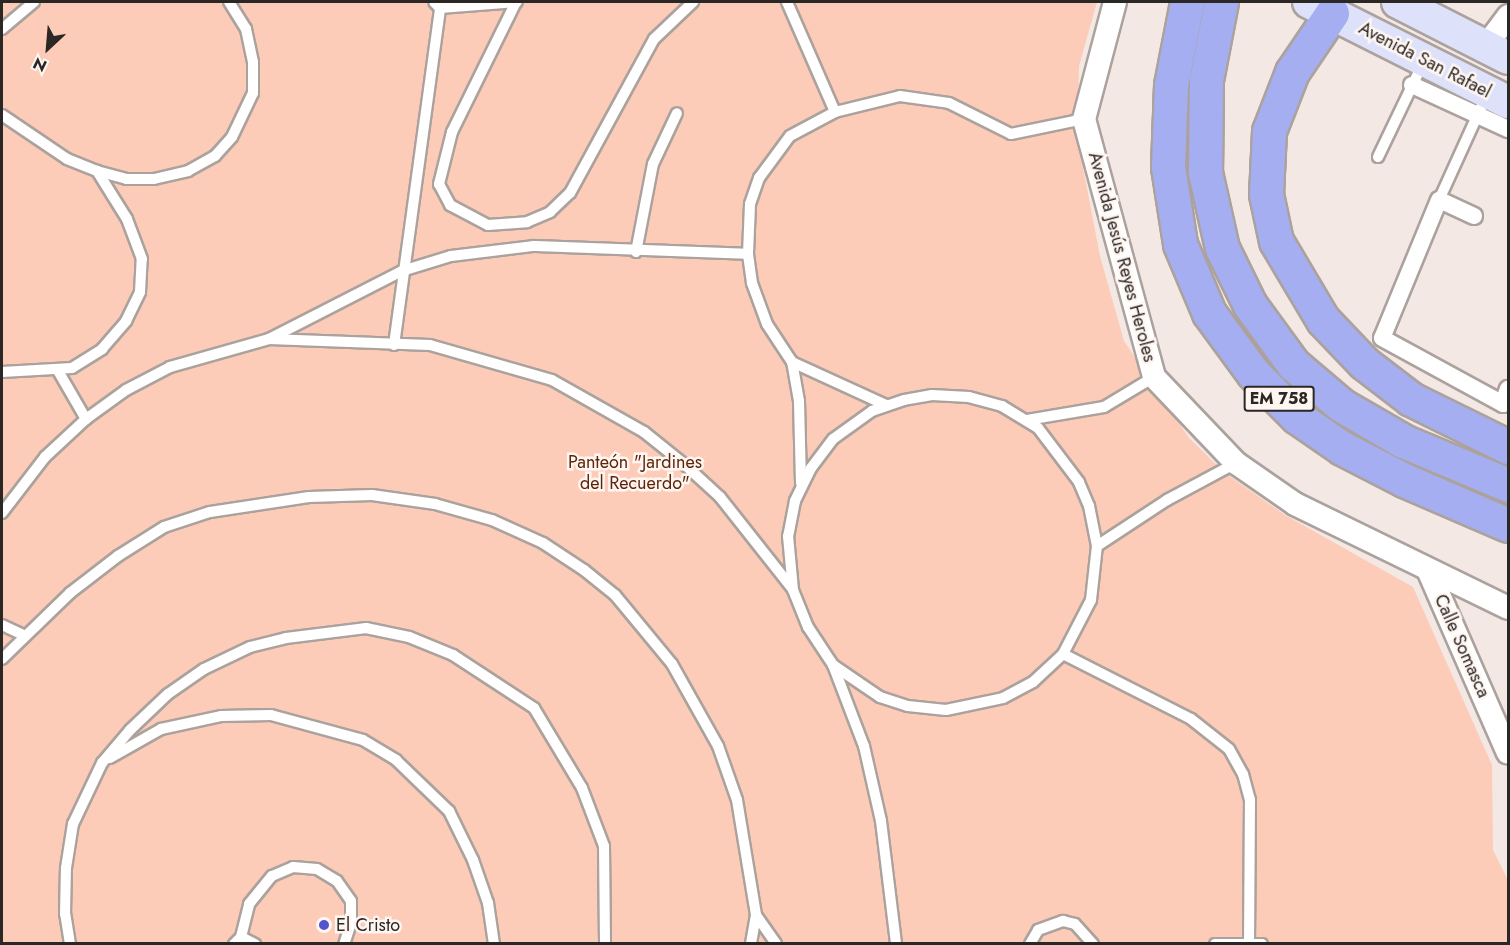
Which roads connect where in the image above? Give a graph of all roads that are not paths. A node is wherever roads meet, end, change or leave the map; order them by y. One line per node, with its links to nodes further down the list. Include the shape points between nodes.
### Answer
1 (34, 2): 13 (lane)
2 (516, 2): 3 (lane, via 452,132 439,184 450,205 488,225 535,219 550,212 570,193 654,39); 11 (lane)
3 (693, 2)
4 (787, 2): 17 (lane)
5 (1115, 2): 20 (street)
6 (1187, 2): 44 (highway, EM 758, via 1171,85 1168,167 1180,244 1209,313 1253,373 1297,417 1342,448)
7 (1221, 2): 42 (highway, EM 758, via 1206,80 1205,172 1222,248 1250,305 1293,364 1341,405 1393,435)
8 (1398, 2): 14 (main road)
9 (233, 3): 23 (lane, via 246,29 253,62 253,93 232,137 215,156 188,171 144,179)
10 (1328, 4): 15 (main road, Avenida San Rafael); 39 (highway, via 1292,72 1269,131 1266,194 1276,241 1305,295 1364,363 1411,399)
11 (437, 5): 28 (lane)
12 (1509, 16): 14 (street)
13 (2, 29)
14 (1497, 53)
15 (1418, 72): 16 (main road, Avenida San Rafael); 22 (lane)
16 (1492, 103): 21 (street); 24 (lane)
17 (835, 112): 20 (lane, via 900,96 949,103 1011,134); 27 (lane, via 790,136 759,178 750,204)
18 (677, 113): 26 (lane, via 653,164)
19 (2, 115): 23 (lane, via 67,159)
20 (1084, 119): 34 (street, Avenida Jesús Reyes Heroles)
21 (1509, 129)
22 (1378, 157)
23 (97, 171): 32 (lane, via 127,219 142,259 140,292 126,321 102,349 72,368)
24 (1439, 200): 25 (street); 35 (street, via 1382,338)
25 (1474, 216)
26 (636, 252): 27 (lane); 28 (lane, via 534,246 451,256)
27 (748, 254): 31 (lane, via 752,283 767,324)
28 (402, 271): 29 (lane); 30 (lane)
29 (269, 339): 30 (lane); 37 (lane, via 170,367 126,390)
30 (394, 345): 47 (lane, via 430,345 493,361 552,380 598,403 644,432 720,497)
31 (792, 362): 36 (lane); 41 (lane, via 799,401)
32 (57, 369): 33 (lane); 37 (lane)
33 (2, 372)
34 (1154, 377): 38 (lane, via 1104,407); 40 (street, Avenida Jesús Reyes Heroles)
35 (1506, 397)
36 (886, 405): 38 (lane, via 950,395 989,402); 41 (lane, via 858,419 833,439)
37 (86, 419): 43 (lane, via 45,457)
38 (1028, 420): 45 (lane, via 1061,455 1079,482)
39 (1509, 447)
40 (1236, 463): 45 (lane, via 1167,500); 46 (street, Avenida Jesús Reyes Heroles, via 1295,504)
41 (801, 485): 47 (lane, via 788,536)
42 (1509, 485)
43 (2, 513)
44 (1509, 525)
45 (1097, 546): 51 (lane, via 1091,600)
46 (1430, 572): 48 (street, Avenida Jesús Reyes Heroles); 54 (street, Calle Somasca)
47 (793, 590): 53 (lane, via 808,627)
48 (1509, 608)
49 (2, 625): 50 (lane)
50 (23, 635): 52 (lane); 56 (lane, via 118,556 164,527 210,512 309,497 372,495 435,504 492,520 543,543 584,570 615,595 672,664 718,746 737,800)
51 (1063, 654): 53 (lane, via 1033,682 1003,698 946,710 908,706 879,697); 58 (lane, via 1191,719 1229,749 1243,774 1250,801)
52 (2, 659)
53 (833, 665): 66 (lane, via 864,746 874,785)
54 (1509, 753)
55 (102, 763): 59 (lane, via 84,795 71,835 65,914); 62 (lane, via 161,729 221,716 271,715 363,740 396,760 449,811 488,903); 63 (lane, via 168,694 204,669 250,646 366,628 409,637 453,655 499,682 534,708 556,741 585,796 604,846)
56 (756, 915): 64 (lane); 65 (lane)
57 (238, 940): 60 (lane); 61 (lane, via 249,904 272,876 293,867 317,869 337,881 351,901 351,923)
58 (1249, 942): 69 (lane); 70 (lane)
59 (70, 944)
60 (255, 944)
61 (344, 944)
62 (494, 944)
63 (605, 944)
64 (752, 944)
65 (776, 944)
66 (896, 944)
67 (1030, 944): 68 (lane, via 1038,930 1063,921 1081,928)
68 (1093, 944)
69 (1215, 944)
70 (1263, 944)

